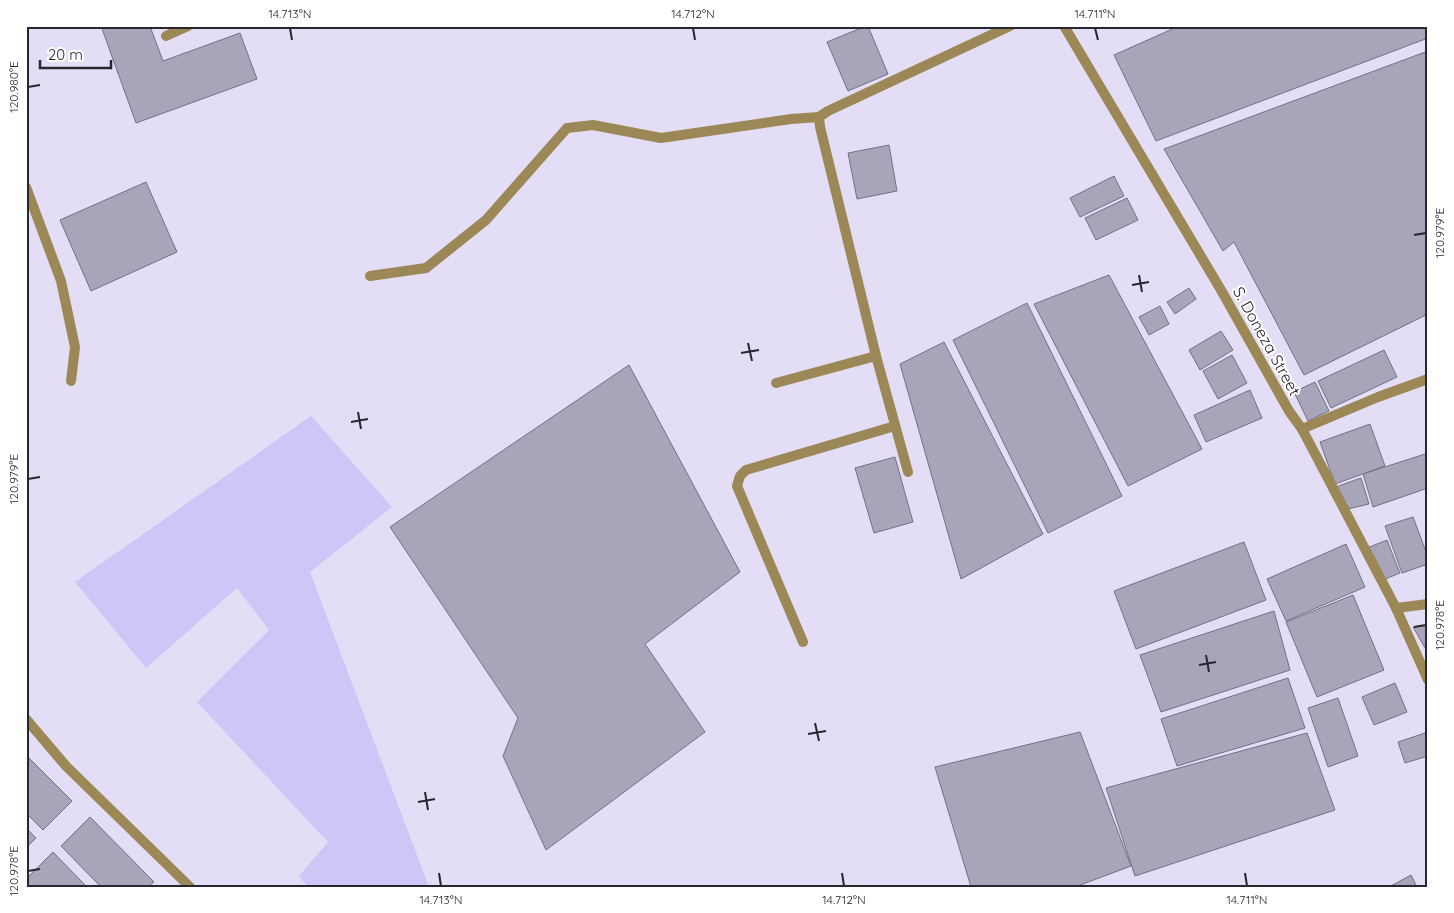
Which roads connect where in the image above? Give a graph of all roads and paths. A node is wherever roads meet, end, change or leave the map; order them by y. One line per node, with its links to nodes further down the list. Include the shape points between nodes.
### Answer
1 (188, 26): 4 (street)
2 (1010, 26): 5 (street)
3 (1064, 26): 13 (street, S. Doneza Street)
4 (166, 36)
5 (819, 117): 7 (street, via 661,138 593,124 567,128 486,220 426,268); 8 (street)
6 (26, 187): 10 (street, via 61,281 75,347)
7 (370, 276)
8 (876, 356): 11 (street); 12 (street)
9 (1428, 379): 13 (street)
10 (72, 382)
11 (776, 383)
12 (895, 426): 14 (street); 17 (street, via 746,470 740,476 737,486)
13 (1302, 429): 16 (street, S. Doneza Street)
14 (908, 472)
15 (1428, 604): 16 (street)
16 (1396, 608): 18 (street, S. Doneza Street)
17 (803, 642)
18 (1428, 680)
19 (26, 719): 20 (street, via 66,766)
20 (186, 886)

